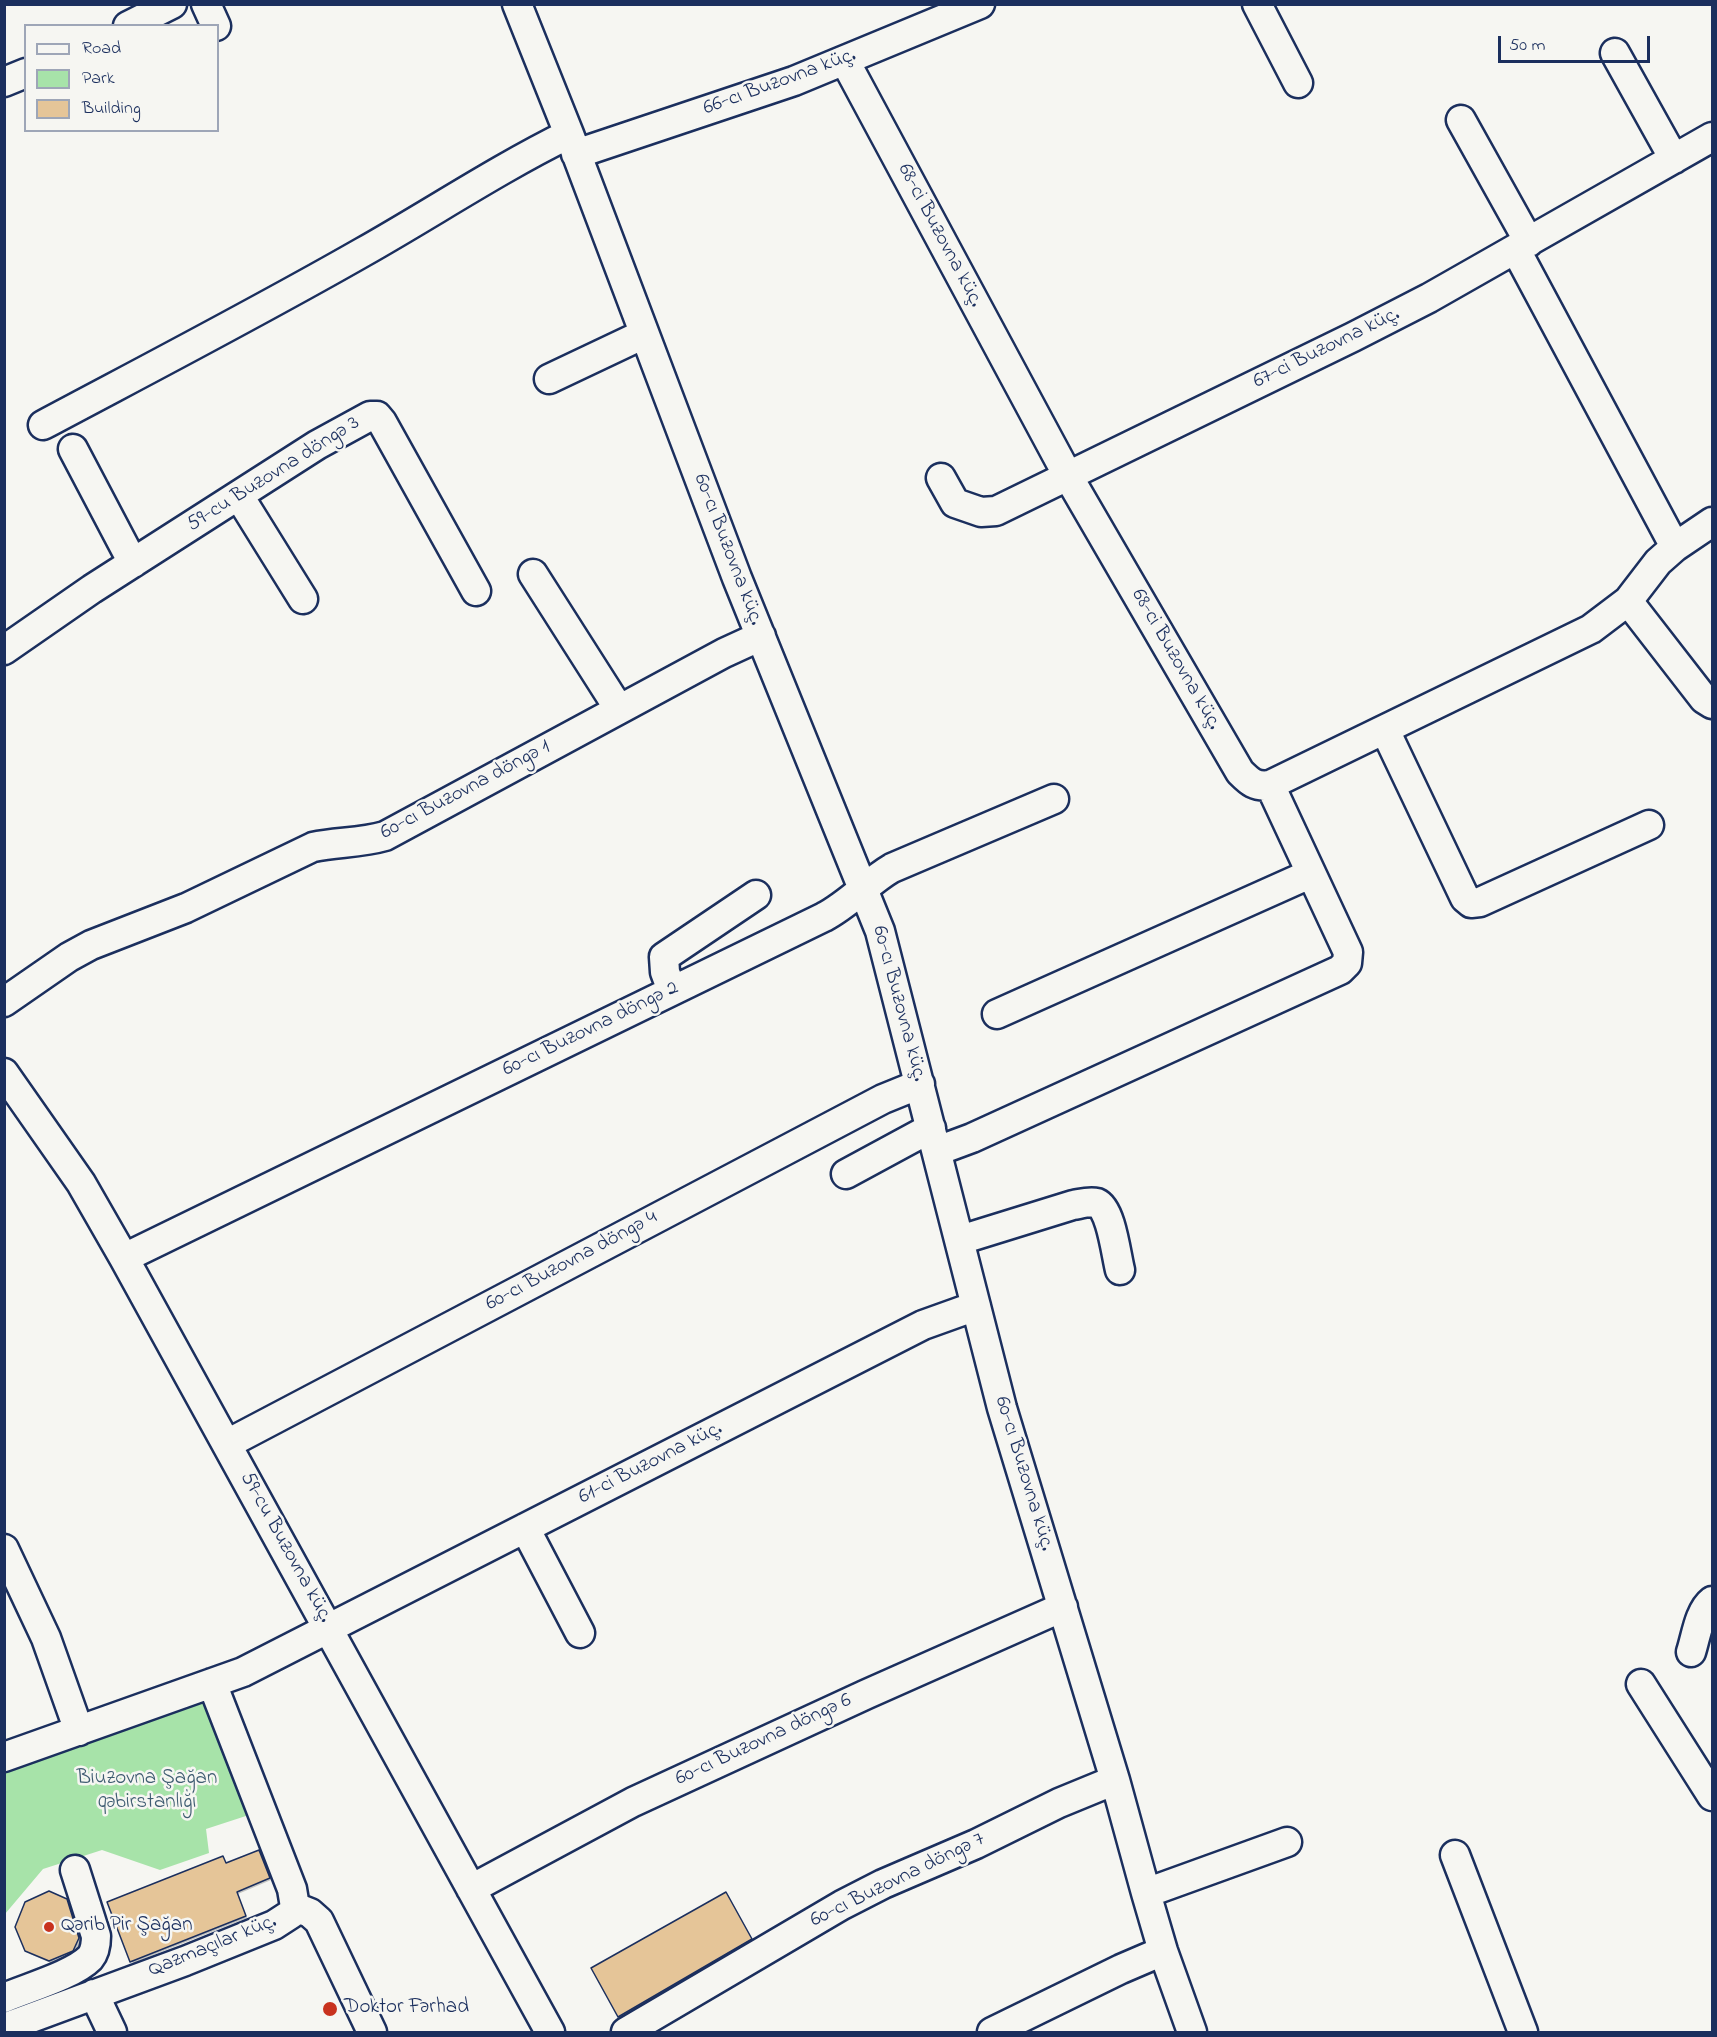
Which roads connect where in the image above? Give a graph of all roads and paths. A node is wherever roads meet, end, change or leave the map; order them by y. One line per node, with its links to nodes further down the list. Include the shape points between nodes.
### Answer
1 (172, 4): 6 (street)
2 (206, 4): 7 (street)
3 (517, 4): 15 (street, 60-cı Buzovna küç.)
4 (980, 4): 9 (street, 66-cı Buzovna küç.)
5 (1257, 4): 12 (street)
6 (132, 24)
7 (215, 24)
8 (1615, 53): 16 (street)
9 (845, 61): 15 (street, 66-cı Buzovna küç., via 757,94); 22 (street, 68-ci Buzovna küç.)
10 (24, 74): 11 (street)
11 (4, 82)
12 (1298, 83)
13 (1461, 120): 17 (street)
14 (1713, 137): 16 (street, 67-ci Buzovna küç.)
15 (573, 144): 18 (street, 60-cı Buzovna küç.); 20 (street, 66-cı Buzovna küç., via 540,148 285,296)
16 (1674, 159): 17 (street, 67-ci Buzovna küç.)
17 (1522, 246): 22 (street, 67-ci Buzovna küç., via 1353,337); 26 (street)
18 (644, 334): 19 (street); 32 (street, 60-cı Buzovna küç.)
19 (549, 379)
20 (43, 425)
21 (73, 449): 27 (street)
22 (1068, 476): 23 (street, 67-ci Buzovna küç., via 996,511 981,512 955,503); 37 (street, 68-ci Buzovna küç., via 1240,772 1258,786)
23 (940, 478)
24 (239, 496): 27 (street, 59-cu Buzovna döngə 3); 29 (street, 59-cu Buzovna döngə 3, via 317,445 362,419 377,416); 30 (street)
25 (1713, 522): 26 (street)
26 (1675, 548): 31 (street, via 1658,562)
27 (133, 563): 33 (street, 59-cu Buzovna döngə 3)
28 (533, 574): 35 (street)
29 (476, 591)
30 (303, 599)
31 (1628, 601): 34 (street, via 1704,699); 36 (street, via 1565,642)
32 (760, 636): 35 (street, 60-cı Buzovna döngə 1); 41 (street, 60-cı Buzovna küç.)
33 (4, 650)
34 (1713, 704)
35 (619, 709): 44 (street, 60-cı Buzovna döngə 1, via 385,836 313,847 186,908 91,945)
36 (1385, 730): 37 (street); 39 (street, via 1465,898 1471,903)
37 (1270, 785): 40 (street)
38 (1054, 799): 41 (street, 60-cı Buzovna döngə 2, via 892,868)
39 (1649, 825)
40 (1310, 874): 45 (street); 48 (street, via 1348,952 1347,963 1340,970 972,1138)
41 (863, 888): 43 (street, 60-cı Buzovna döngə 2, via 838,910); 47 (street, 60-cı Buzovna küç., via 890,965)
42 (756, 895): 43 (street, via 664,957)
43 (672, 991): 51 (street, 60-cı Buzovna döngə 2)
44 (4, 1002)
45 (997, 1014)
46 (4, 1072): 51 (street, 59-cu Buzovna küç., via 81,1183)
47 (920, 1084): 48 (street, 60-cı Buzovna küç.); 54 (street, 60-cı Buzovna döngə 4, via 883,1099)
48 (934, 1139): 49 (street); 50 (street, 60-cı Buzovna küç.)
49 (846, 1174)
50 (960, 1240): 52 (street, via 1073,1205 1097,1203 1106,1211); 53 (street, 60-cı Buzovna küç.)
51 (124, 1258): 54 (street, 59-cu Buzovna küç.)
52 (1120, 1270)
53 (976, 1306): 55 (street, 61-ci Buzovna küç., via 923,1325); 58 (street, 60-cı Buzovna küç., via 1002,1408)
54 (227, 1443): 59 (street, 59-cu Buzovna küç.)
55 (525, 1528): 59 (street, 61-ci Buzovna küç.); 60 (street)
56 (4, 1549): 64 (street, via 46,1638)
57 (1713, 1601): 61 (street, via 1701,1617)
58 (1063, 1607): 66 (street, 60-cı Buzovna küç.); 71 (street, 60-cı Buzovna döngə 6, via 633,1802)
59 (329, 1628): 62 (street, 61-ci Buzovna küç., via 243,1672); 71 (street, 59-cu Buzovna küç.)
60 (580, 1632)
61 (1691, 1652)
62 (212, 1683): 64 (street, 61-ci Buzovna küç.); 73 (street, Qazmaçılar küç., via 292,1889)
63 (1641, 1684): 67 (street)
64 (79, 1731): 65 (street, 61-ci Buzovna küç.)
65 (4, 1757)
66 (1115, 1780): 72 (street, 60-cı Buzovna küç.); 81 (street, 60-cı Buzovna döngə 7, via 842,1905)
67 (1713, 1796)
68 (1287, 1842): 72 (street)
69 (1455, 1855): 84 (street)
70 (75, 1870): 76 (street, via 96,1936 91,1957 68,1972)
71 (471, 1889): 80 (street, 59-cu Buzovna küç.)
72 (1146, 1893): 74 (street, 60-cı Buzovna küç.)
73 (295, 1907): 75 (street, Qazmaçılar küç., via 274,1925); 79 (street, via 320,1922)
74 (1163, 1951): 82 (street); 83 (street, 60-cı Buzovna küç.)
75 (94, 1994): 77 (street, Qazmaçılar küç.); 78 (street)
76 (4, 1998)
77 (4, 2028)
78 (112, 2032)
79 (372, 2032)
80 (550, 2032)
81 (626, 2032)
82 (992, 2032)
83 (1192, 2032)
84 (1523, 2032)

